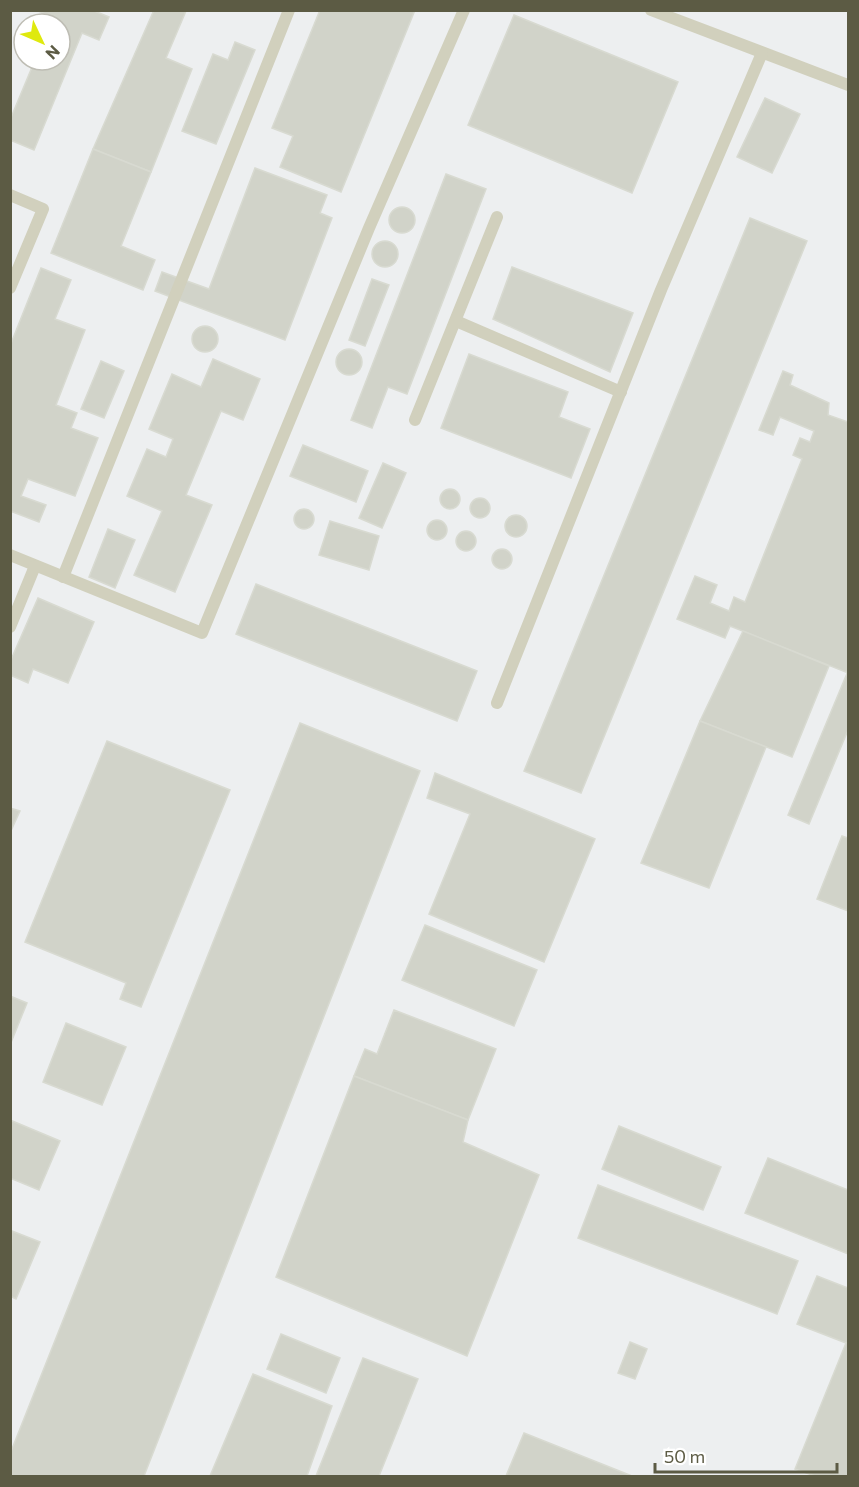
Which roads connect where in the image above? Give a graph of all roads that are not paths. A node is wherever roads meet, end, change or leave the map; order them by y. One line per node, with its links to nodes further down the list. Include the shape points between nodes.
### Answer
1 (288, 10): 14 (lane)
2 (464, 10): 14 (lane, via 364,239 202,633)
3 (651, 10): 4 (lane)
4 (762, 52): 5 (lane); 10 (lane)
5 (849, 86)
6 (10, 195): 8 (lane, via 43,209)
7 (497, 217): 9 (lane)
8 (10, 288)
9 (456, 321): 10 (lane); 11 (lane)
10 (621, 392): 16 (lane)
11 (415, 420)
12 (10, 555): 13 (lane)
13 (35, 566): 14 (lane); 15 (lane)
14 (63, 577)
15 (10, 627)
16 (497, 703)

